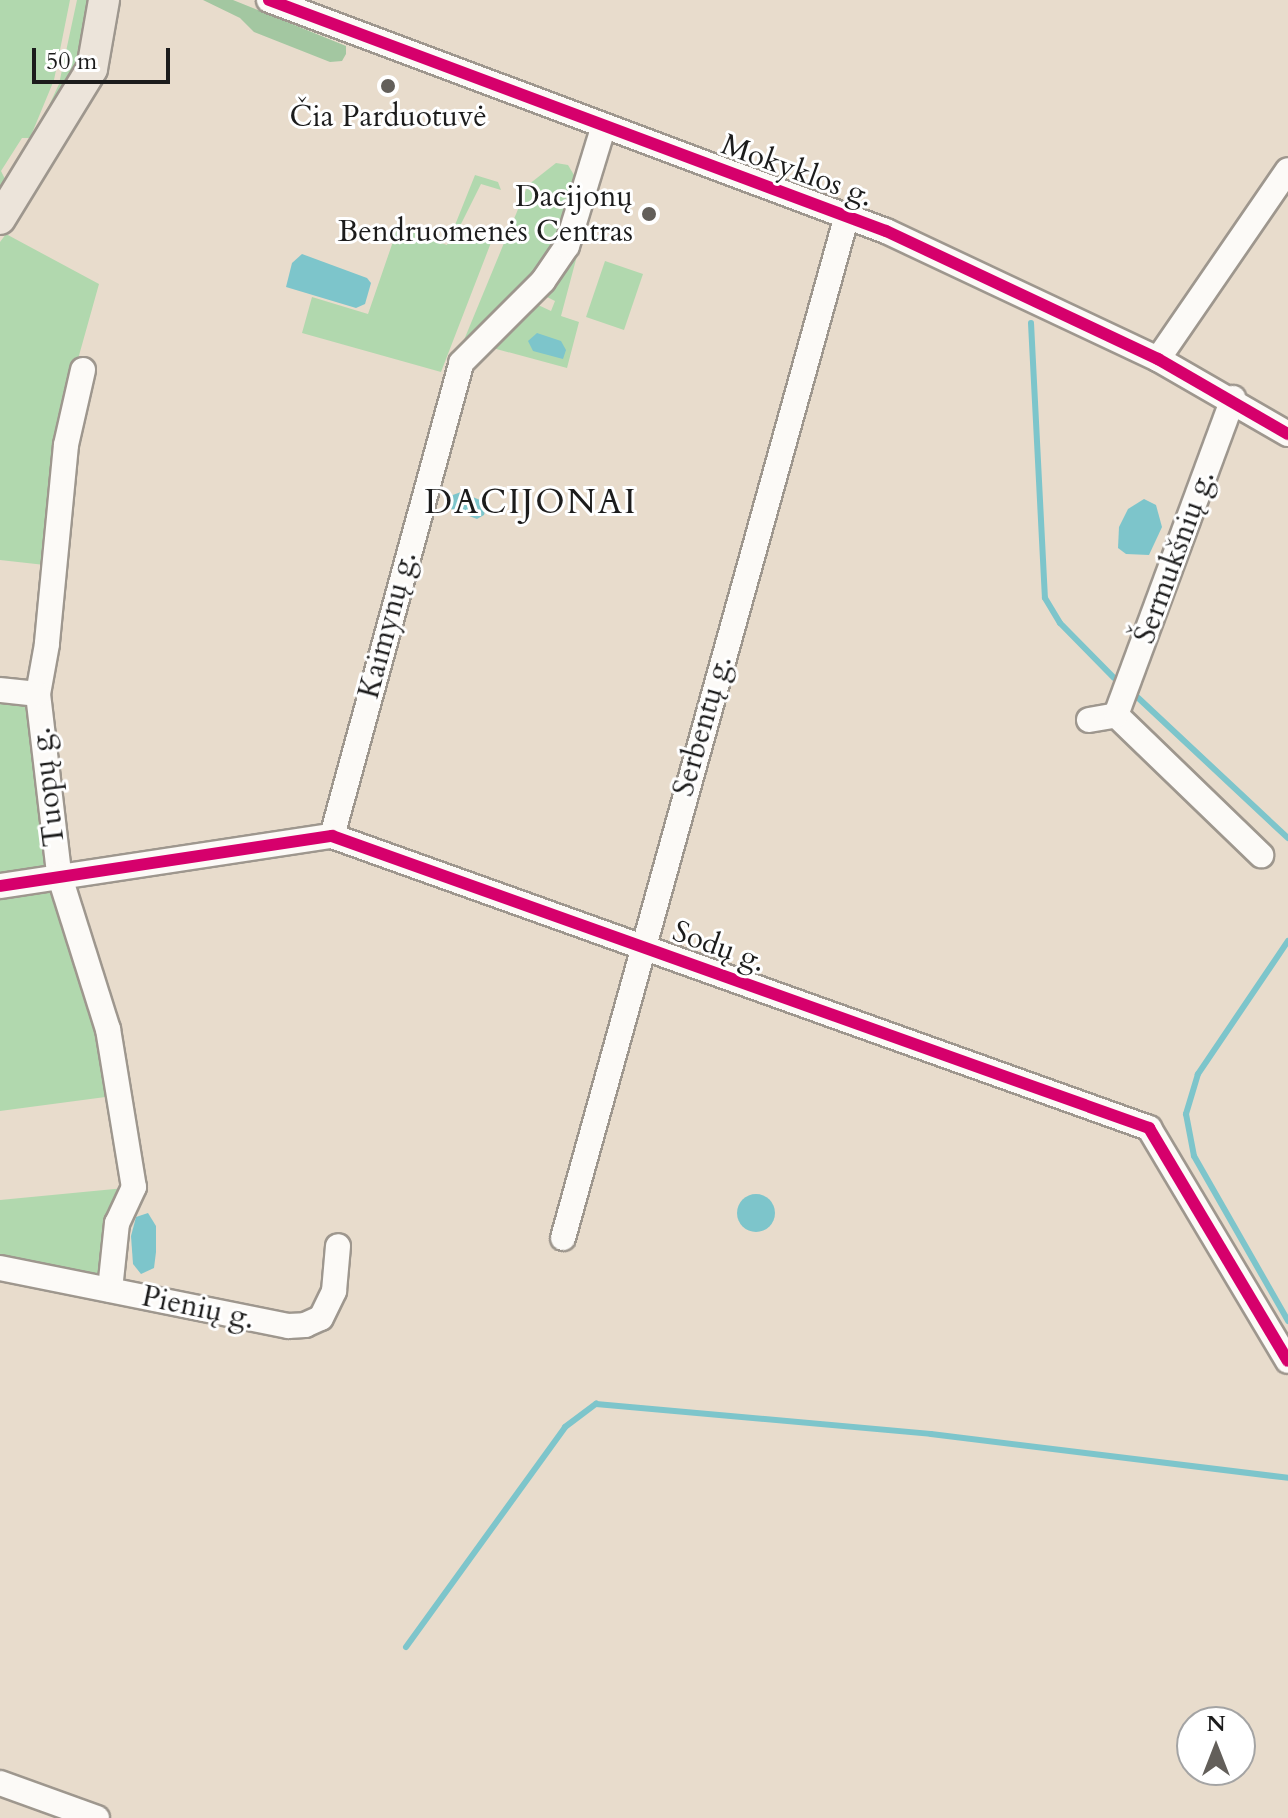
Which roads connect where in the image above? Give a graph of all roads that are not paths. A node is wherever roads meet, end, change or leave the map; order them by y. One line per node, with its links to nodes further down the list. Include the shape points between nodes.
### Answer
1 (104, 0): 6 (main road, via 92,69)
2 (269, 0): 3 (street, Mokyklos g.)
3 (603, 128): 5 (street, Mokyklos g.); 15 (street, Kaimynų g., via 567,246 543,281 461,363)
4 (1288, 170): 7 (street)
5 (847, 215): 7 (street, Mokyklos g.); 19 (street, Serbentų g.)
6 (0, 219)
7 (1158, 359): 9 (street, Mokyklos g.)
8 (83, 370): 12 (street, Tuopų g., via 66,445)
9 (1233, 398): 10 (street, Mokyklos g.); 13 (street, Šermukšnių g.)
10 (1288, 434)
11 (0, 690): 12 (street)
12 (38, 694): 17 (street, Tuopų g.)
13 (1116, 715): 14 (street); 16 (street)
14 (1089, 720)
15 (332, 836): 17 (street, Sodų g.); 19 (street, Sodų g.)
16 (1261, 855)
17 (59, 874): 18 (street, Sodų g.); 23 (street, Tuopų g., via 108,1029 134,1187 117,1223)
18 (0, 886)
19 (641, 947): 20 (street, Serbentų g.); 24 (street, Sodų g., via 1149,1128)
20 (563, 1238)
21 (338, 1246): 23 (street, Pienių g., via 334,1291 321,1318 305,1325)
22 (0, 1268): 23 (street, Pienių g.)
23 (110, 1290)
24 (1288, 1361)
25 (0, 1783): 26 (street)
26 (97, 1818)

